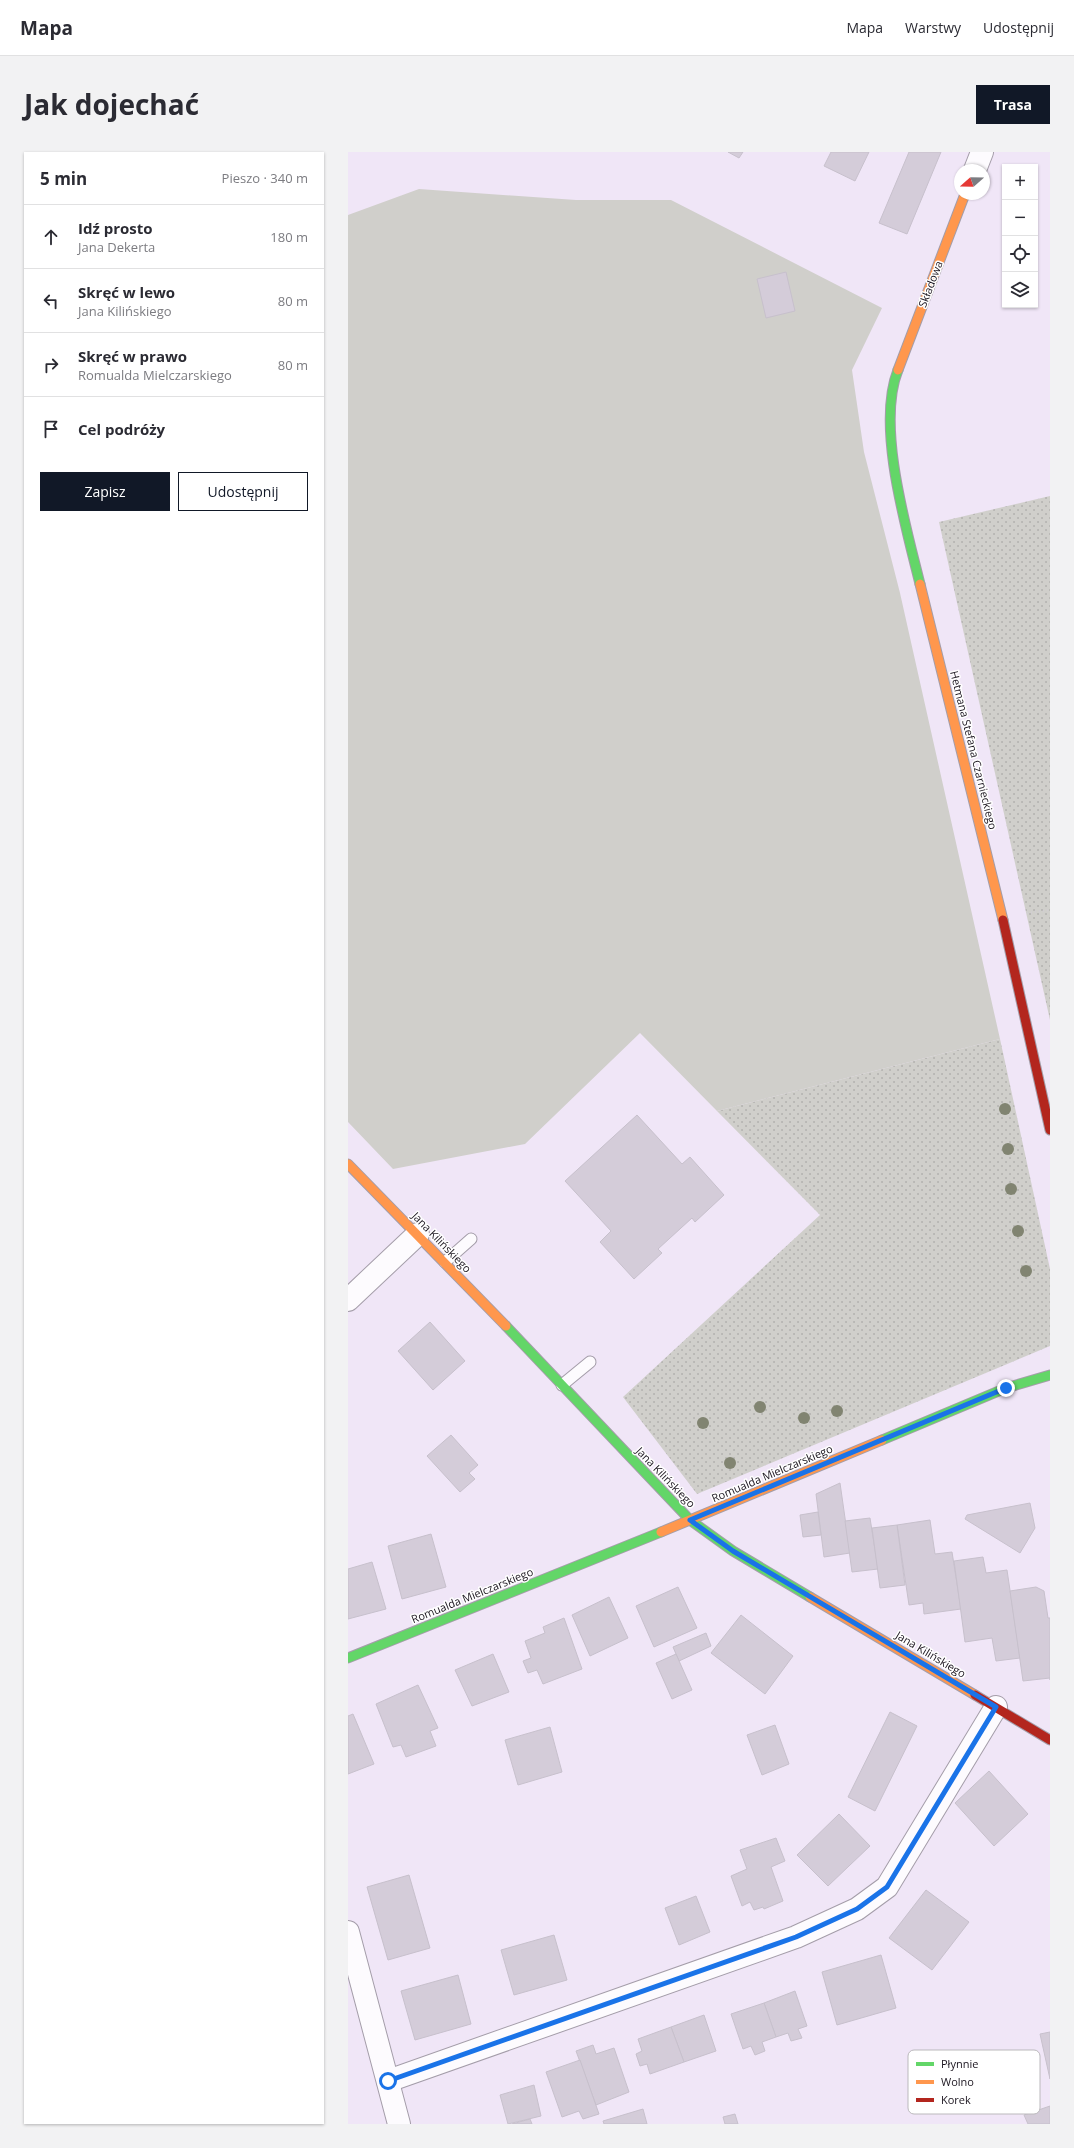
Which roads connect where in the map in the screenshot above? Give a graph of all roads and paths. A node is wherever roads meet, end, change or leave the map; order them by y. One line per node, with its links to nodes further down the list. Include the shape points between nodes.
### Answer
1 (982, 152): 2 (street)
2 (977, 164)
3 (963, 200): 4 (street, Składowa)
4 (896, 374): 7 (street, Hetmana Stefana Czarnieckiego, via 890,413 893,455 902,509 1002,917)
5 (1050, 910): 6 (path)
6 (1026, 914)
7 (1050, 1130)
8 (348, 1164): 9 (street, Jana Kilińskiego)
9 (418, 1234): 11 (street, Jana Kilińskiego); 12 (street)
10 (471, 1239): 11 (lane)
11 (445, 1262): 15 (street, Jana Kilińskiego)
12 (348, 1300)
13 (590, 1362): 15 (lane)
14 (1050, 1375): 16 (street, Romualda Mielczarskiego, via 1006,1388)
15 (562, 1385): 16 (street, Jana Kilińskiego)
16 (690, 1520): 17 (street, Romualda Mielczarskiego); 18 (street, Jana Kilińskiego, via 733,1551)
17 (348, 1658)
18 (996, 1707): 19 (street, Jana Kilińskiego); 21 (street, via 887,1887 857,1909 796,1937)
19 (1050, 1740)
20 (348, 1932): 21 (street)
21 (388, 2081): 22 (street)
22 (399, 2124)

